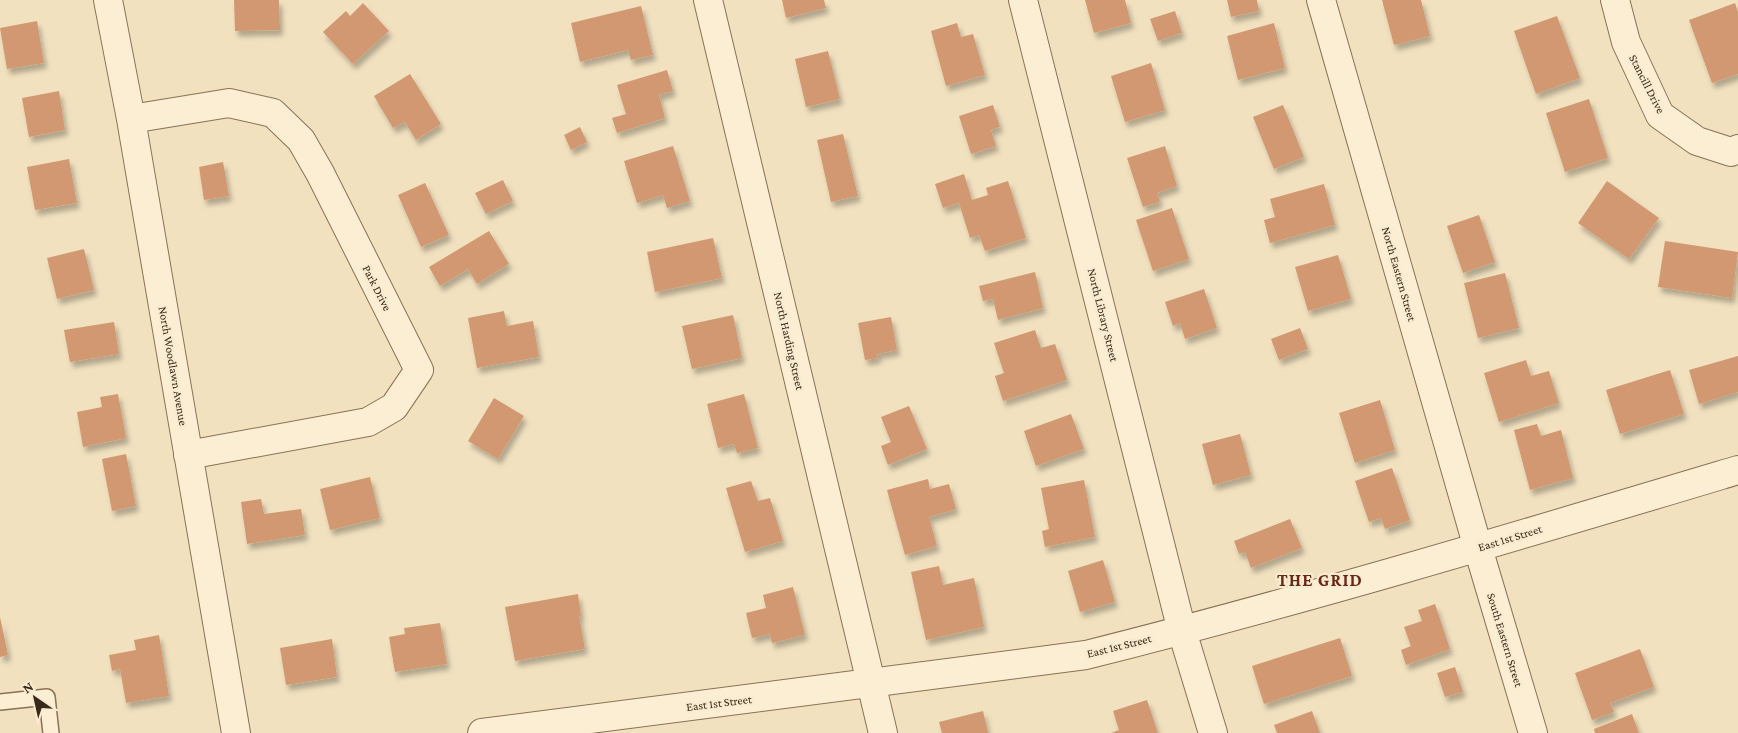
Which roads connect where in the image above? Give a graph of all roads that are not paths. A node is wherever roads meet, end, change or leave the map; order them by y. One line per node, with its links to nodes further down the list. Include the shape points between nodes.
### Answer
1 (108, 0): 6 (street, North Woodlawn Avenue)
2 (708, 0): 12 (street, North Harding Street)
3 (1023, 0): 11 (street, North Library Street)
4 (1321, 0): 10 (street, North Eastern Street)
5 (1615, 0): 7 (street, Stancill Drive, via 1626,42 1660,115 1697,141 1730,152)
6 (131, 119): 8 (street, North Woodlawn Avenue); 8 (street, Park Drive, via 229,103 273,113 301,140 320,173 418,370 394,407 368,422)
7 (1738, 150)
8 (188, 455): 16 (street, North Woodlawn Avenue)
9 (1738, 470): 10 (street, East 1st Street)
10 (1478, 548): 11 (street, East 1st Street); 20 (street, South Eastern Street)
11 (1182, 631): 12 (street, East 1st Street, via 1086,655); 19 (street, North Library Street)
12 (870, 683): 14 (street, East 1st Street); 18 (street, North Harding Street)
13 (0, 702): 15 (lane, via 47,697)
14 (561, 728): 17 (street, East 1st Street)
15 (51, 733)
16 (236, 733)
17 (482, 733)
18 (883, 733)
19 (1212, 733)
20 (1533, 733)

